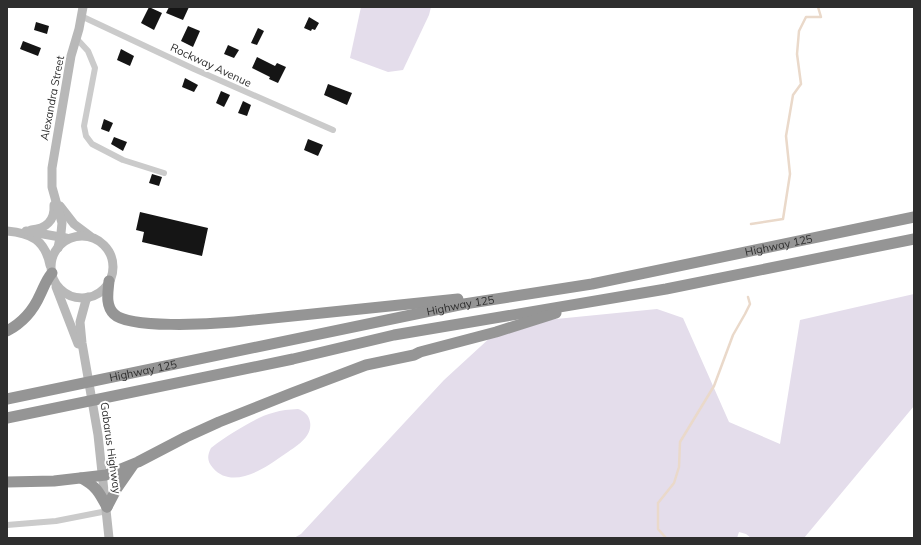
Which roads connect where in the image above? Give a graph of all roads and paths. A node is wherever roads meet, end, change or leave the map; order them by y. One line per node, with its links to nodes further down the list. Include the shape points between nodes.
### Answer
1 (82, 12): 2 (main road, Alexandra Street); 3 (street, Rockway Avenue, via 194,69)
2 (76, 38): 4 (street, via 88,51 95,68 84,126 88,139 92,144 123,160); 5 (main road, Alexandra Street, via 52,168)
3 (333, 130)
4 (164, 173)
5 (53, 193): 7 (main road, via 52,219 40,228); 9 (main road, Alexandra Street); 11 (main road, Alexandra Street, via 74,224)
6 (914, 217): 14 (highway, Highway 125)
7 (26, 231): 8 (main road); 9 (main road)
8 (11, 232): 12 (main road, Gabarus Highway, via 29,236 41,243 48,254)
9 (65, 238): 11 (main road, via 81,236); 12 (main road, via 52,257)
10 (914, 239): 16 (highway, Highway 125)
11 (96, 240): 13 (main road, via 105,247 110,256 112,266)
12 (52, 273): 15 (main road, via 59,287 67,294); 17 (highway, via 34,307 18,325); 18 (main road, Gabarus Highway)
13 (109, 281): 14 (highway, via 109,306 118,317 135,322 169,324 248,321); 15 (main road, via 102,290)
14 (592, 284): 19 (highway, Highway 125, via 464,304)
15 (88, 297): 18 (main road, Gabarus Highway, via 80,322)
16 (594, 301): 20 (highway, Highway 125, via 394,335 293,359); 21 (highway, via 496,332 344,373 219,422)
17 (7, 332)
18 (85, 362): 22 (main road, Gabarus Highway)
19 (7, 399)
20 (7, 418)
21 (133, 465): 22 (highway); 25 (highway, via 117,488)
22 (103, 476): 23 (highway); 25 (main road, Gabarus Highway)
23 (81, 478): 24 (highway); 25 (highway, via 98,490)
24 (7, 482)
25 (107, 509): 26 (street, via 56,521); 27 (main road, Gabarus Highway)
26 (7, 525)
27 (109, 538)

